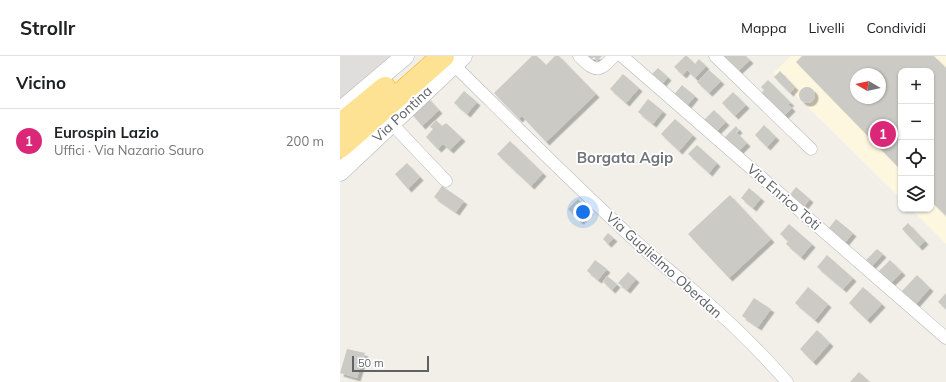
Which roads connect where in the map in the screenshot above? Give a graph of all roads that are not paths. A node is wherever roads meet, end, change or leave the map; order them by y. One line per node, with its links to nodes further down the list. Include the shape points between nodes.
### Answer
1 (405, 56): 8 (street)
2 (423, 56): 10 (highway)
3 (579, 56): 4 (street, via 597,69 604,67)
4 (614, 56)
5 (622, 56): 15 (street, Via Enrico Toti)
6 (715, 56): 12 (street)
7 (454, 59): 9 (street, Via Pontina); 11 (highway); 16 (street, Via Guglielmo Oberdan, via 613,221 722,316)
8 (340, 111)
9 (392, 124): 13 (street, Via Pontina); 14 (street)
10 (340, 125)
11 (340, 147)
12 (811, 150)
13 (340, 172)
14 (446, 181)
15 (946, 338)
16 (787, 382)

